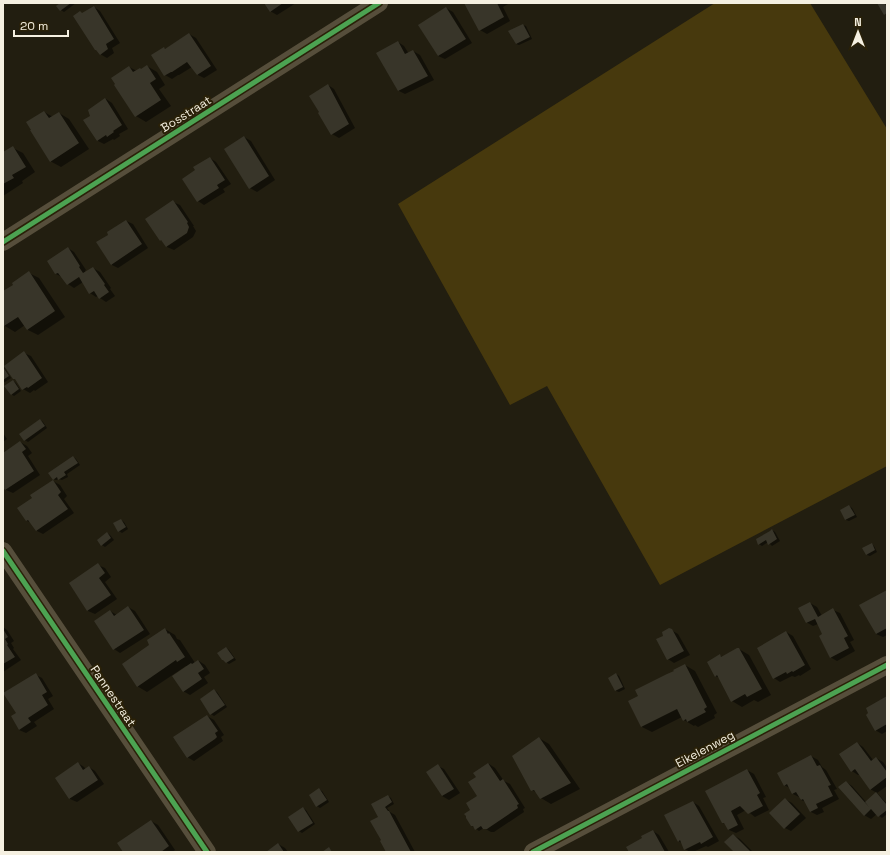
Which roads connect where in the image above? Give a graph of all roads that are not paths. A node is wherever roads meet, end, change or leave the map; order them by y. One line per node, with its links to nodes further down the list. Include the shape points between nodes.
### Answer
1 (379, 3): 2 (street, Bosstraat)
2 (3, 242)
3 (3, 550): 5 (street, Pannestraat)
4 (887, 665): 6 (street, Eikelenweg)
5 (207, 852)
6 (533, 852)

